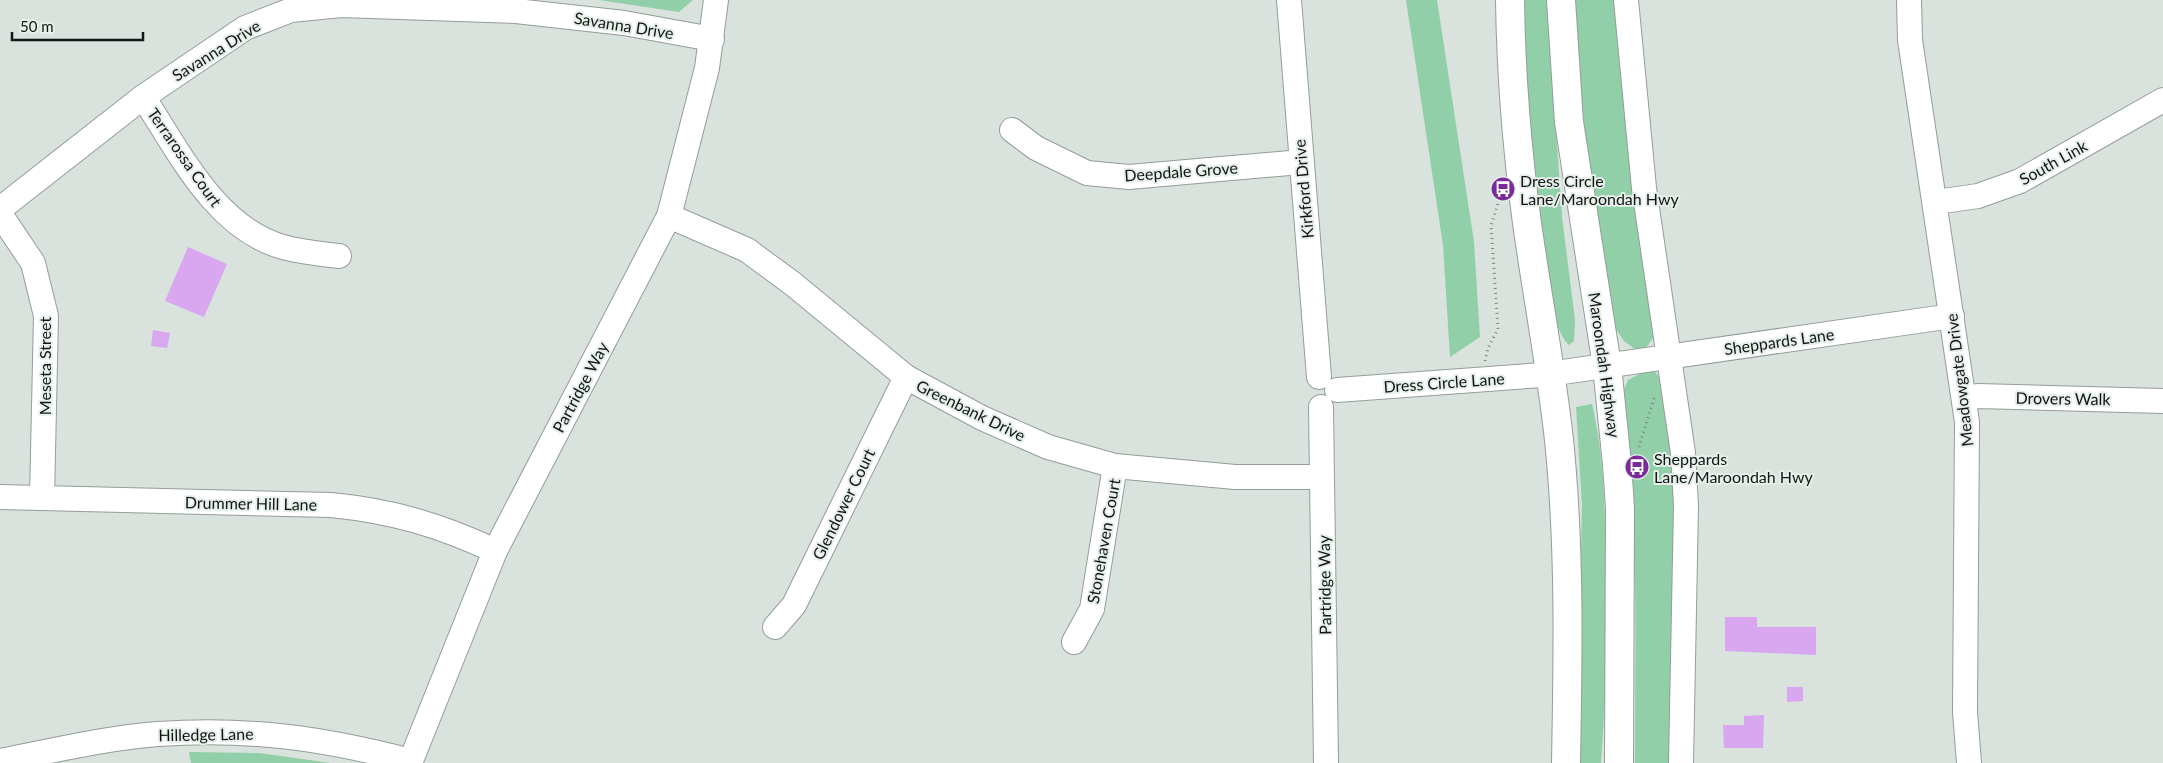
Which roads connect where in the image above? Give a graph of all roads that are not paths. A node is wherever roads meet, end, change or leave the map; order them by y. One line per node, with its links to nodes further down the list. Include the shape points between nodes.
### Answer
1 (716, 0): 7 (street, Partridge Way)
2 (1289, 0): 11 (street, Kirkford Drive)
3 (1510, 0): 20 (highway, via 1516,123 1527,222)
4 (1561, 0): 19 (highway, Maroondah Highway, via 1569,122)
5 (1626, 0): 18 (street, via 1644,188)
6 (1909, 0): 12 (street, Meadowgate Drive, via 1910,40)
7 (712, 39): 8 (street, Savanna Drive, via 624,23 548,14 443,8 317,7 291,10 244,28); 15 (street, Partridge Way)
8 (143, 96): 13 (street, Savanna Drive); 16 (street, Terrarossa Court, via 218,207 242,228 282,247)
9 (2163, 100): 12 (street, South Link, via 2020,181 1978,196)
10 (1012, 130): 11 (street, Deepdale Grove, via 1036,148 1087,173 1129,177)
11 (1301, 162): 22 (street, Kirkford Drive)
12 (1936, 202): 17 (street, Meadowgate Drive)
13 (0, 208)
14 (0, 214): 28 (street, Meseta Street, via 32,263 46,316)
15 (670, 216): 21 (street, Greenbank Drive, via 746,250 793,284); 29 (street, Partridge Way)
16 (339, 256)
17 (1952, 316): 18 (street, Sheppards Lane); 23 (street, Meadowgate Drive)
18 (1668, 358): 19 (street, Sheppards Lane); 37 (street, via 1683,452 1686,506)
19 (1607, 366): 20 (street, Dress Circle Lane); 36 (highway, Maroondah Highway, via 1620,508)
20 (1551, 374): 22 (street, Dress Circle Lane); 35 (highway, via 1566,542)
21 (906, 377): 25 (street, Greenbank Drive, via 982,418 1040,443); 30 (street, Glendower Court, via 794,605)
22 (1326, 391): 26 (street, Partridge Way)
23 (1964, 399): 24 (street, Drovers Walk, via 1978,396); 38 (street, Meadowgate Drive, via 1968,449 1964,712)
24 (2163, 401)
25 (1115, 466): 26 (street, Greenbank Drive, via 1235,477); 31 (street, Stonehaven Court, via 1092,610)
26 (1321, 476): 34 (street, Partridge Way)
27 (0, 497): 28 (street, Drummer Hill Lane)
28 (42, 498): 29 (street, Drummer Hill Lane, via 360,508 419,520)
29 (495, 550): 33 (street, Partridge Way)
30 (775, 627)
31 (1074, 642)
32 (0, 761): 33 (street, Hilledge Lane, via 156,734 206,732 305,738)
33 (411, 762)
34 (1326, 763)
35 (1566, 763)
36 (1619, 763)
37 (1682, 763)
38 (1969, 763)

